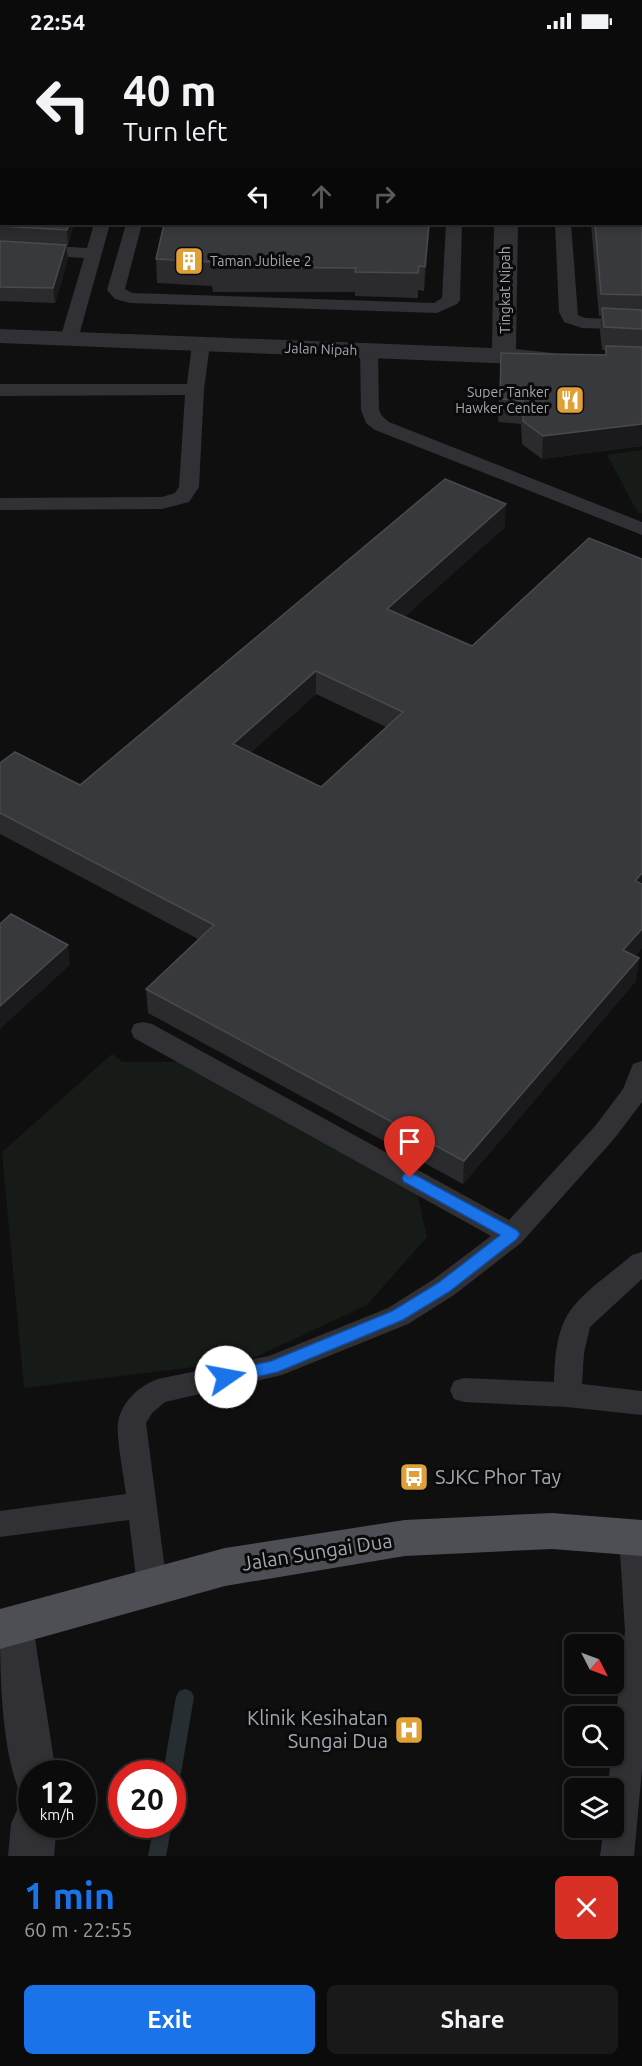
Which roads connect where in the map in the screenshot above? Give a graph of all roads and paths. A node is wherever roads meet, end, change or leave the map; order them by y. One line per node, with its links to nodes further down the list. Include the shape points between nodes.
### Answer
1 (102, 225): 7 (lane)
2 (134, 225): 3 (lane, via 116,290 130,298 437,308 451,300)
3 (454, 225)
4 (506, 225): 13 (street, Tingkat Nipah)
5 (563, 225): 8 (lane, via 570,318)
6 (0, 248): 7 (lane)
7 (94, 253): 10 (lane)
8 (642, 325)
9 (0, 336): 10 (street, Jalan Nipah)
10 (69, 339): 11 (street, Jalan Nipah)
11 (201, 344): 12 (street, Jalan Nipah); 15 (lane)
12 (369, 351): 13 (street, Jalan Nipah); 18 (lane, via 370,410 382,426)
13 (504, 356): 14 (street, Jalan Nipah)
14 (562, 358)
15 (195, 388): 16 (lane); 17 (lane, via 189,487 181,498 162,503)
16 (0, 390)
17 (0, 504)
18 (642, 529)
19 (143, 1031): 21 (lane)
20 (642, 1071): 21 (lane, via 635,1092 605,1132)
21 (512, 1234): 26 (lane, via 444,1287 398,1316 272,1367 158,1391 145,1399 132,1423)
22 (642, 1263): 24 (lane, via 576,1324)
23 (464, 1390): 24 (lane)
24 (567, 1395): 25 (lane)
25 (642, 1403)
26 (141, 1505): 27 (lane); 29 (lane)
27 (0, 1524)
28 (638, 1538): 29 (main road, Jalan Sungai Dua, via 552,1531 405,1538 225,1567); 31 (lane)
29 (152, 1586): 30 (main road, Jalan Sungai Dua)
30 (6, 1627): 32 (street)
31 (639, 1687): 35 (lane)
32 (32, 1760)
33 (33, 1838): 34 (street)
34 (31, 1856)
35 (617, 1856)

